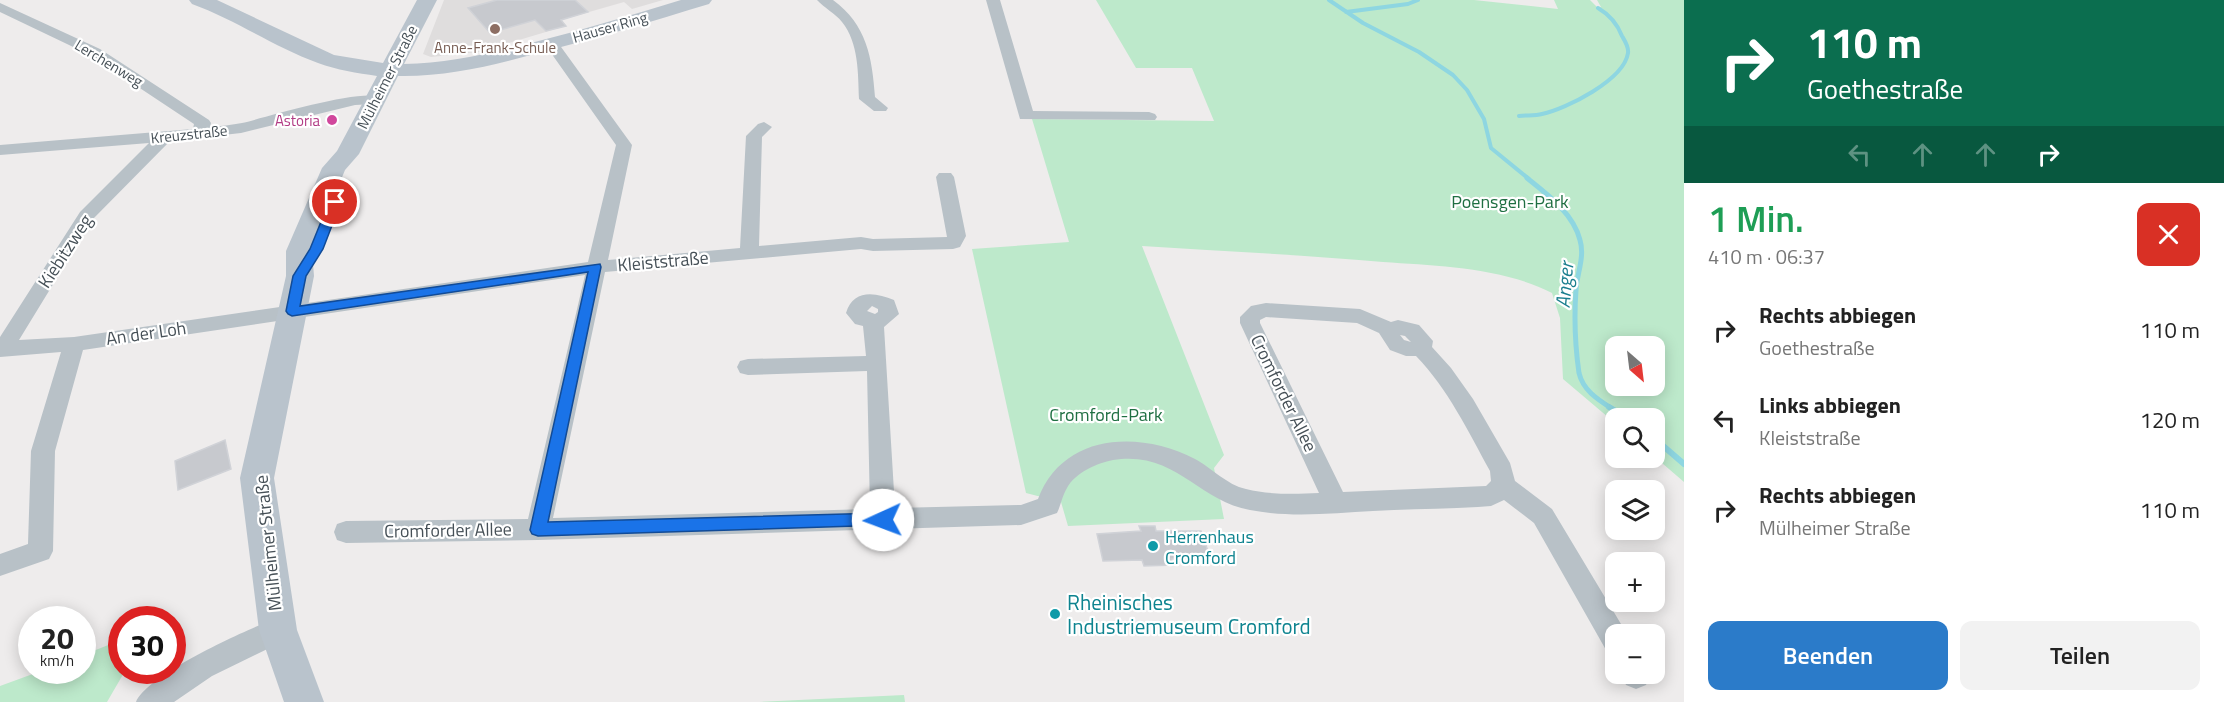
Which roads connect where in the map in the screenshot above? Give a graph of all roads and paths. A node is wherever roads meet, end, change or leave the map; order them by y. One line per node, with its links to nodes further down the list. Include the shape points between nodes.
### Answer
1 (199, 0): 10 (main road, Hauser Ring, via 327,59)
2 (427, 0): 10 (main road, Mülheimer Straße)
3 (684, 0): 8 (main road, Hauser Ring)
4 (702, 0): 8 (main road, Hauser Ring)
5 (824, 0): 12 (street, via 854,27 864,49 867,99)
6 (993, 0): 13 (street, via 1026,116)
7 (0, 7): 15 (street, Lerchenweg, via 95,51 203,123)
8 (551, 43): 9 (main road, Hauser Ring); 20 (street, via 624,145)
9 (473, 63): 10 (main road, Hauser Ring); 11 (main road, Hauser Ring)
10 (390, 70): 11 (main road, Mülheimer Straße)
11 (374, 101): 15 (street, Kreuzstraße, via 355,100 241,128); 21 (main road, Mülheimer Straße, via 347,154 347,169 316,249 300,276)
12 (880, 108)
13 (1149, 117)
14 (764, 127): 19 (street, via 754,136)
15 (199, 133): 16 (street, Kreuzstraße)
16 (165, 137): 17 (street, Kreuzstraße); 24 (street, Kiebitzweg, via 86,216)
17 (2, 152)
18 (945, 177): 19 (street, Kleiststraße, via 957,236 953,243 861,243)
19 (749, 253): 20 (street, Kleiststraße)
20 (595, 267): 21 (street, Kleiststraße); 30 (street)
21 (292, 311): 23 (street, An der Loh); 34 (main road, Mülheimer Straße, via 257,478)
22 (873, 322): 25 (street)
23 (74, 344): 24 (street, An der Loh); 32 (street, via 43,451 40,551)
24 (1, 349)
25 (877, 363): 26 (street); 29 (street)
26 (748, 367)
27 (1502, 485): 28 (street, Cromforder Allee, via 1491,496); 28 (street, Cromforder Allee, via 1502,470 1438,367 1420,348 1423,341 1418,333 1404,327 1390,330 1360,316 1258,311 1250,323); 33 (street, via 1542,516)
28 (1336, 503): 29 (street, Cromforder Allee, via 1264,502 1232,497 1198,472 1165,456 1124,449 1096,455 1069,469 1055,483 1048,506 1028,512)
29 (883, 520): 30 (street, Cromforder Allee)
30 (538, 530): 31 (street, Cromforder Allee)
31 (346, 532)
32 (0, 565)
33 (1606, 624)
34 (278, 630): 35 (street, via 202,667); 36 (main road, Mülheimer Straße)
35 (150, 702)
36 (304, 702)

